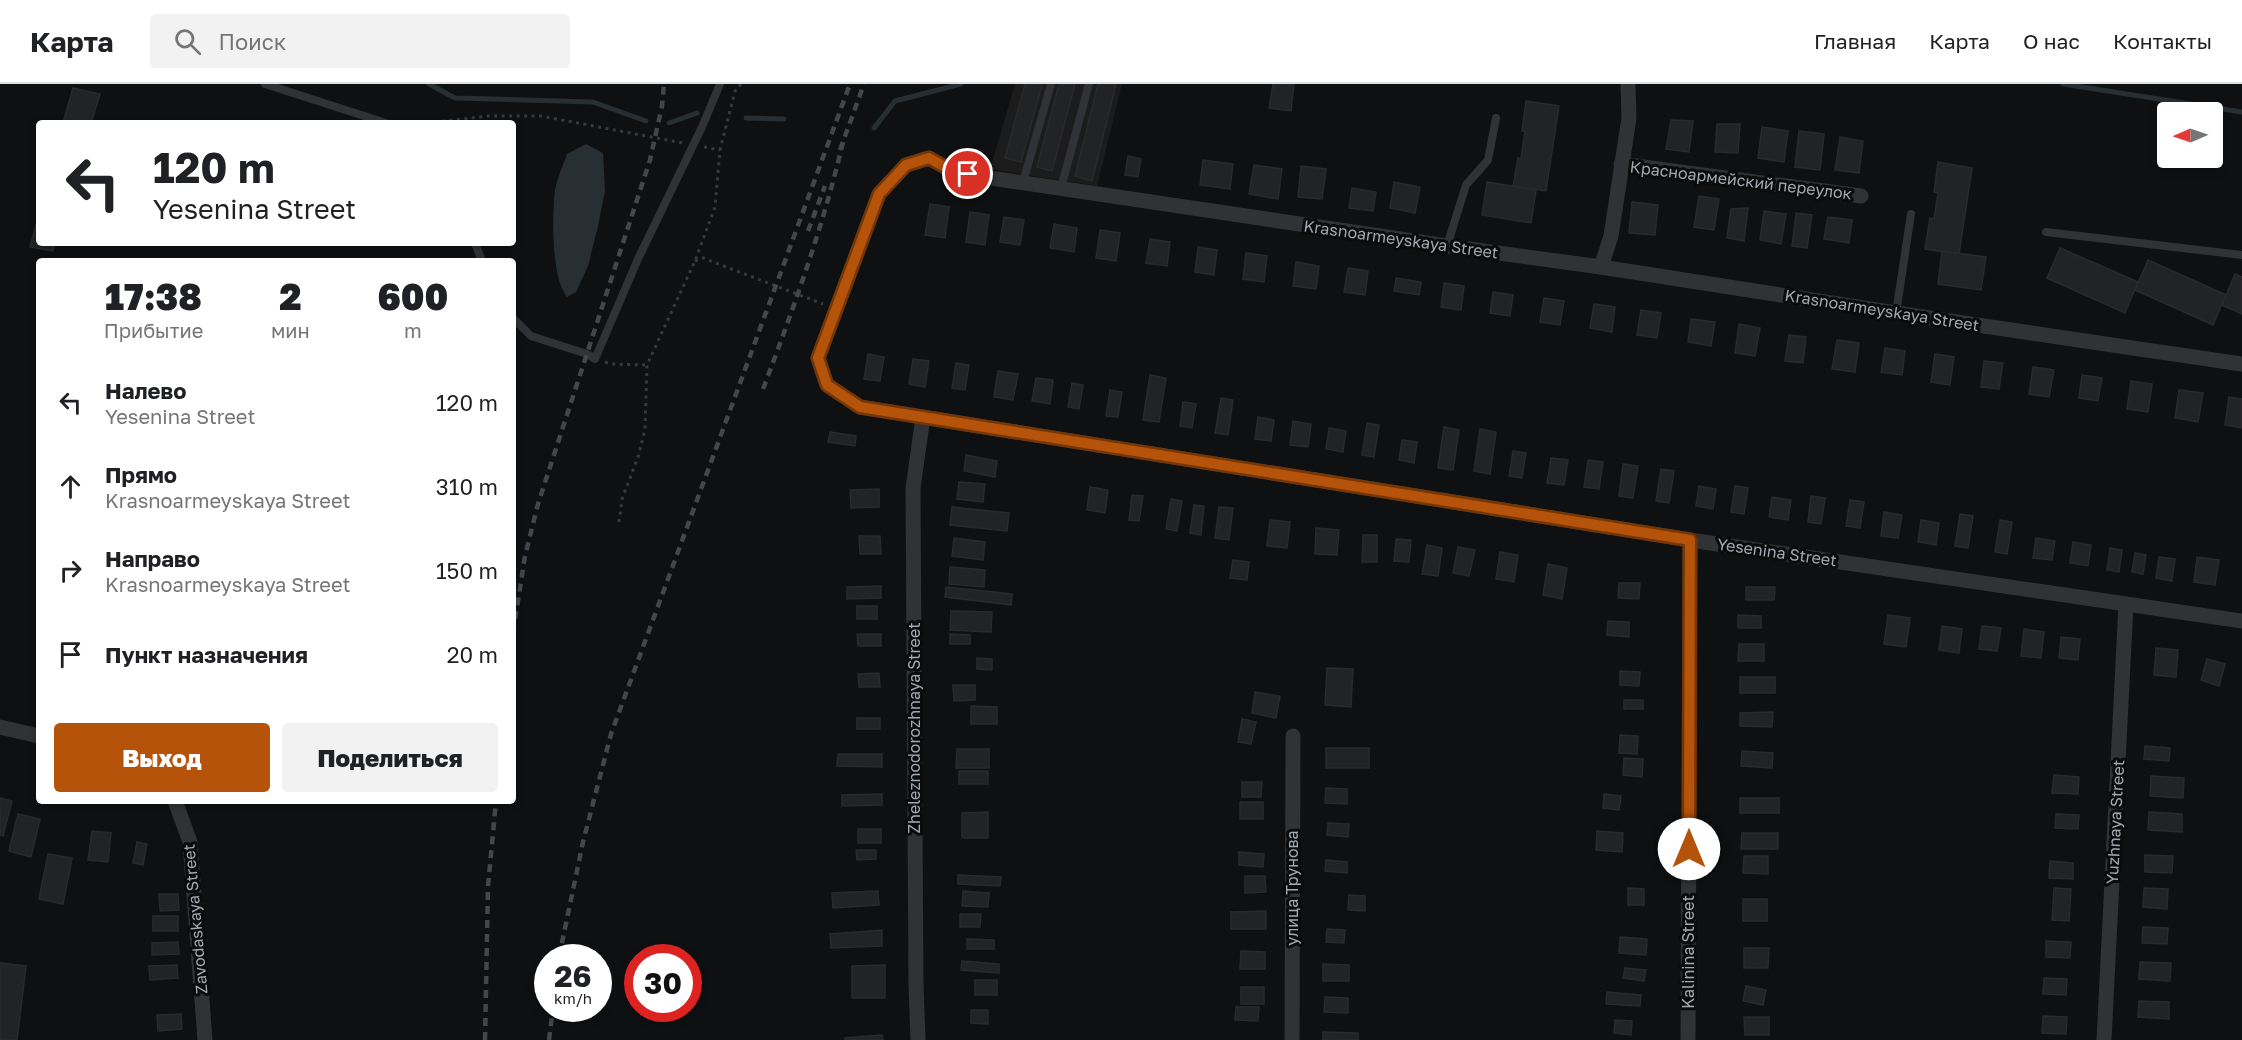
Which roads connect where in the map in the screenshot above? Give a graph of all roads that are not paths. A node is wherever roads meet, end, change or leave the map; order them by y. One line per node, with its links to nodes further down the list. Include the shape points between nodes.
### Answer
1 (265, 84): 7 (lane)
2 (720, 84): 18 (lane, via 595,358 531,336)
3 (1051, 84): 9 (lane)
4 (1089, 84): 10 (lane)
5 (1628, 84): 8 (street, via 1629,118)
6 (1496, 118): 14 (lane, via 1488,160 1466,185)
7 (377, 120)
8 (1621, 164): 11 (street, Красноармейский переулок); 16 (street, via 1611,236)
9 (1023, 182): 10 (street, Krasnoarmeyskaya Street); 20 (street, Krasnoarmeyskaya Street, via 952,171 929,158 906,165 879,194 818,358 827,385 860,407)
10 (1061, 188): 14 (street, Krasnoarmeyskaya Street)
11 (1861, 196)
12 (1911, 214): 17 (lane)
13 (2046, 232): 15 (lane)
14 (1447, 246): 16 (street, Krasnoarmeyskaya Street)
15 (2242, 255)
16 (1601, 267): 17 (street, Krasnoarmeyskaya Street)
17 (1896, 313): 19 (street, Krasnoarmeyskaya Street)
18 (516, 321)
19 (2242, 364)
20 (922, 417): 21 (street, Yesenina Street); 29 (street, Zheleznodorozhnaya Street, via 913,488)
21 (1690, 540): 22 (street, Yesenina Street); 31 (street, Kalinina Street)
22 (2126, 604): 23 (street, Yesenina Street); 32 (street, Yuzhnaya Street)
23 (2242, 621)
24 (0, 727): 25 (street)
25 (36, 735)
26 (1293, 736): 30 (street, улица Трунова)
27 (176, 804): 28 (street, Zavodaskaya Street, via 190,842)
28 (205, 1040)
29 (918, 1040)
30 (1292, 1040)
31 (1688, 1040)
32 (2104, 1040)

